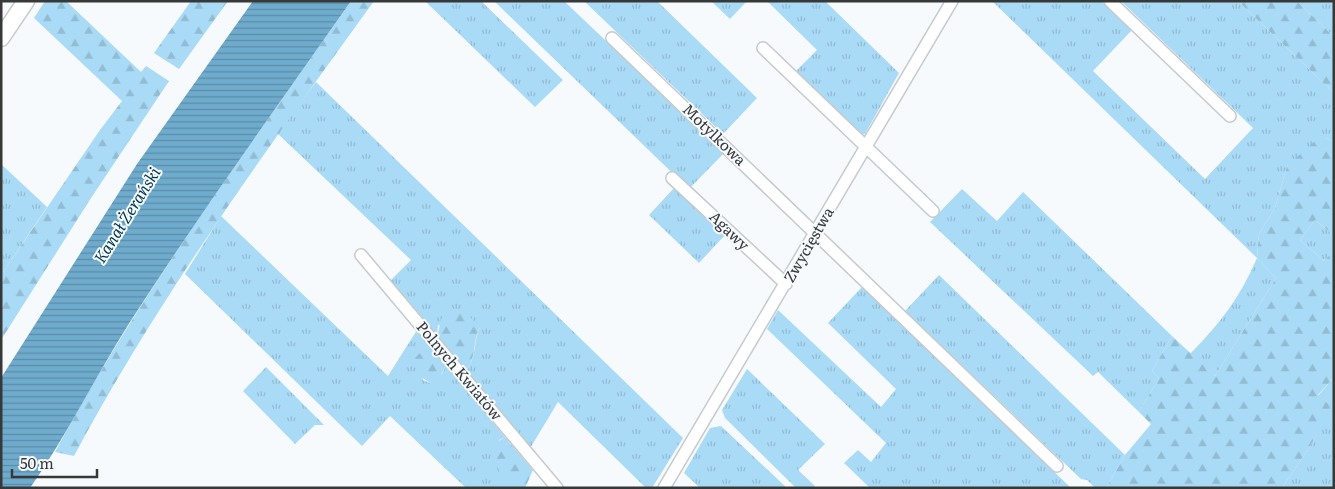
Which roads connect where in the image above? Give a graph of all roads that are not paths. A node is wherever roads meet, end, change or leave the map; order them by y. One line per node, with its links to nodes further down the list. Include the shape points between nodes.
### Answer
1 (26, 1): 4 (main road)
2 (952, 1): 8 (street, Zwycięstwa)
3 (1110, 1): 7 (street)
4 (1, 38)
5 (612, 38): 11 (street, Motylkowa)
6 (763, 48): 8 (street)
7 (1230, 116)
8 (866, 148): 10 (street); 11 (street, Zwycięstwa)
9 (672, 178): 13 (street, Agawy)
10 (933, 211)
11 (815, 232): 13 (street, Zwycięstwa); 14 (street, Motylkowa)
12 (361, 255): 15 (street, Polnych Kwiatów)
13 (786, 284): 16 (street, Zwycięstwa)
14 (1057, 466)
15 (557, 488)
16 (664, 488)

